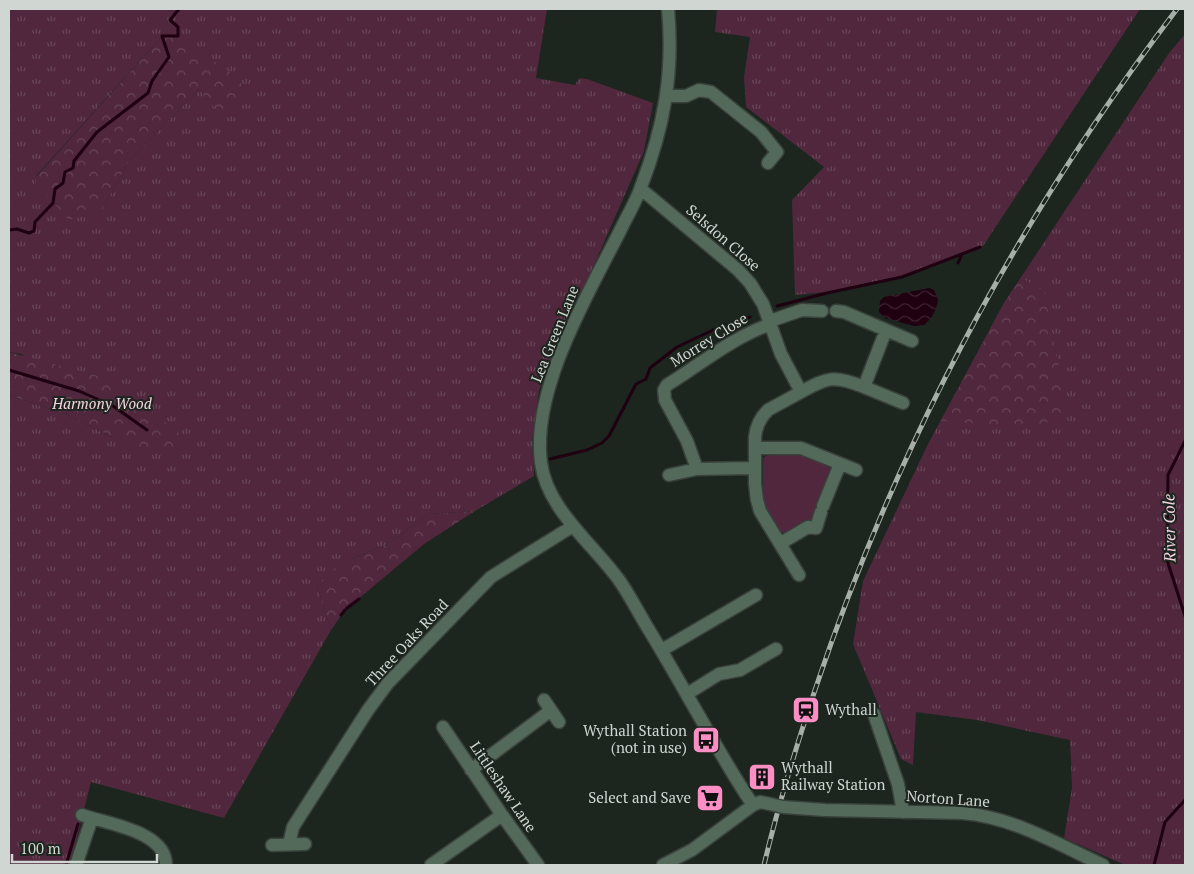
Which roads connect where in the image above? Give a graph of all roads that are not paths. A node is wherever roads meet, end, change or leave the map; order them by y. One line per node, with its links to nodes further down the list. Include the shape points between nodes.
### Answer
1 (668, 9): 2 (street, Lea Green Lane)
2 (667, 96): 3 (street, via 686,96 699,90 711,92 761,132 777,152); 4 (street, Lea Green Lane)
3 (768, 163)
4 (641, 189): 7 (street, Selsdon Close, via 738,270 750,283); 19 (street, Lea Green Lane, via 582,306 552,381 544,413 540,449 543,472 552,495)
5 (822, 311): 7 (street, via 802,310)
6 (836, 311): 8 (street)
7 (771, 323): 11 (street, Selsdon Close, via 780,354); 16 (street, Morrey Close, via 698,363 664,390 665,400 687,441)
8 (886, 330): 9 (street); 10 (street)
9 (912, 341)
10 (864, 387): 11 (street, via 832,378); 12 (street)
11 (801, 392): 13 (street, via 763,414 756,428)
12 (903, 403)
13 (755, 448): 14 (street, via 801,448); 15 (street)
14 (840, 464): 17 (street); 20 (street, via 816,528 808,527)
15 (755, 468): 16 (street); 20 (street, via 760,511)
16 (697, 469): 18 (street)
17 (856, 470)
18 (669, 475)
19 (573, 526): 24 (street, Lea Green Lane, via 619,580); 33 (street, Three Oaks Road, via 491,577 388,683 293,827)
20 (781, 543): 21 (street)
21 (799, 575)
22 (756, 595): 24 (street)
23 (776, 649): 25 (street, via 740,670 719,674)
24 (662, 650): 25 (street, Lea Green Lane)
25 (687, 694): 30 (street, Lea Green Lane)
26 (874, 714): 31 (street, via 898,784)
27 (559, 722): 29 (street, via 547,705)
28 (443, 727): 29 (street, Littleshaw Lane)
29 (471, 770): 32 (street, Littleshaw Lane)
30 (753, 805): 31 (street, Norton Lane, bridge, via 760,802 813,810); 40 (street, via 692,850)
31 (903, 812): 41 (street, Norton Lane, via 962,813 994,818 1026,829)
32 (502, 815): 38 (street); 39 (street, Littleshaw Lane)
33 (290, 844): 34 (street); 35 (street)
34 (305, 844)
35 (272, 845)
36 (76, 865): 37 (street, via 87,817 145,836 162,850)
37 (166, 865)
38 (431, 865)
39 (538, 865)
40 (662, 865)
41 (1103, 865)

